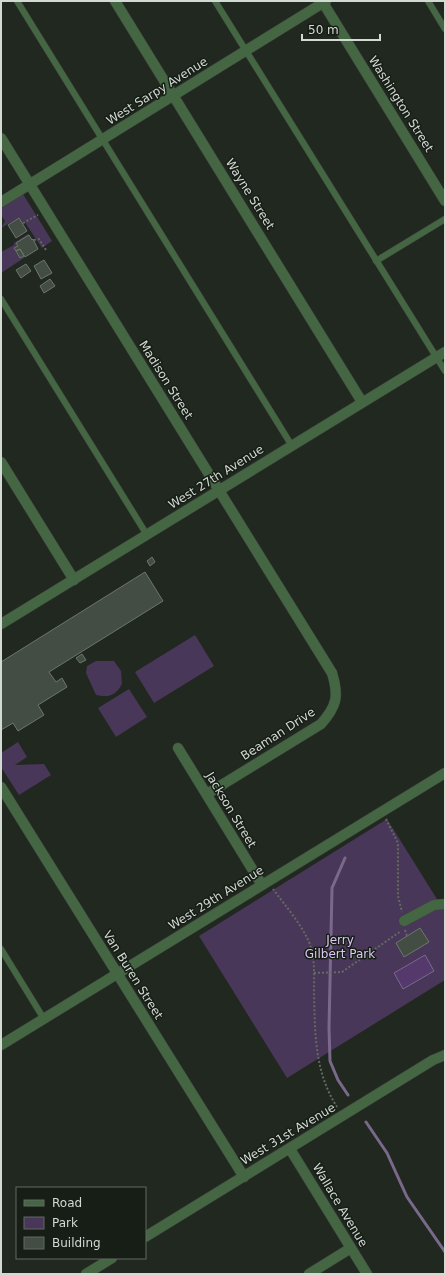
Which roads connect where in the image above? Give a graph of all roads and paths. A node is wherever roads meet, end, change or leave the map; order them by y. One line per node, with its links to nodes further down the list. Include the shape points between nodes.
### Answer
1 (17, 1): 10 (lane)
2 (115, 1): 8 (street, Wayne Street)
3 (215, 1): 7 (lane)
4 (428, 1): 6 (lane)
5 (324, 2): 7 (street, West Sarpy Avenue); 12 (street, Washington Street)
6 (445, 29)
7 (245, 51): 8 (street, West Sarpy Avenue); 19 (lane)
8 (173, 96): 10 (street, West Sarpy Avenue); 23 (street, Wayne Street)
9 (1, 138): 11 (street, Madison Street)
10 (102, 140): 11 (street, West Sarpy Avenue); 24 (lane)
11 (29, 184): 13 (street, West Sarpy Avenue); 26 (street, Madison Street)
12 (445, 201)
13 (1, 202)
14 (38, 215): 16 (path)
15 (445, 219): 19 (lane)
16 (23, 223)
17 (34, 240): 18 (path, via 39,239)
18 (46, 250)
19 (376, 261): 21 (lane)
20 (1, 299): 27 (lane)
21 (441, 355): 22 (lane); 23 (street, West 27th Avenue)
22 (445, 371)
23 (362, 402): 24 (street, West 27th Avenue)
24 (292, 446): 26 (street, West 27th Avenue)
25 (1, 462): 28 (street)
26 (220, 491): 27 (street, West 27th Avenue); 30 (street, Madison Street)
27 (147, 535): 28 (street, West 27th Avenue)
28 (74, 580): 29 (street, West 27th Avenue)
29 (1, 624)
30 (309, 636): 34 (street, Beaman Drive, via 332,673 336,686 332,712 304,736)
31 (178, 748): 34 (street, Jackson Street)
32 (445, 772): 36 (street, West 29th Avenue)
33 (1, 786): 42 (street, Van Buren Street)
34 (207, 794): 36 (street, Jackson Street)
35 (380, 821): 38 (path, via 386,818 398,843 398,896)
36 (265, 883): 41 (path, via 311,947); 42 (street, West 29th Avenue)
37 (445, 904): 38 (street, via 434,905)
38 (404, 921)
39 (393, 936): 41 (path, via 342,972)
40 (1, 949): 43 (lane)
41 (316, 973): 46 (path, via 315,1032 320,1068 328,1093)
42 (118, 974): 43 (street, West 29th Avenue); 48 (street, Van Buren Street)
43 (44, 1019): 44 (street, West 29th Avenue)
44 (1, 1045)
45 (445, 1055): 47 (street, West 31st Avenue)
46 (337, 1107)
47 (290, 1149): 48 (street, West 31st Avenue); 50 (street, Wallace Avenue)
48 (244, 1177): 49 (street, West 31st Avenue)
49 (146, 1236)
50 (351, 1248): 53 (street); 54 (street, Wallace Avenue)
51 (110, 1259): 52 (street)
52 (86, 1274)
53 (309, 1274)
54 (367, 1274)

